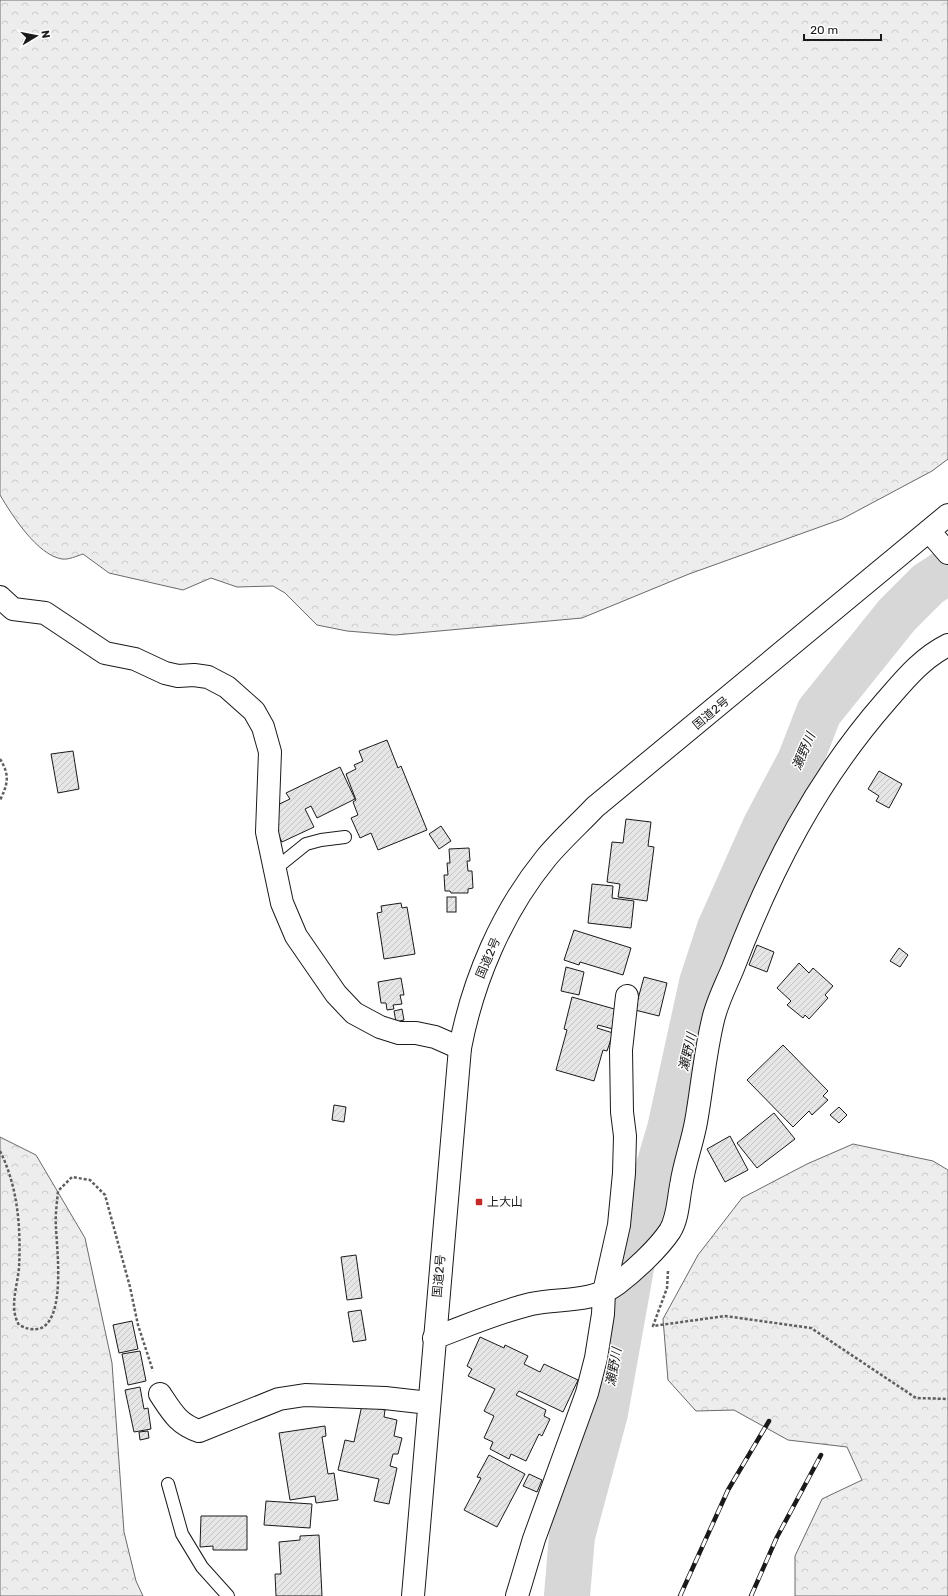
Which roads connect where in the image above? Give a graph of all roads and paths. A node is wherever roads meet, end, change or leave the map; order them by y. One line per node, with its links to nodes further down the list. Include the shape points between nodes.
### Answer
1 (948, 515): 2 (main road, 国道2号)
2 (929, 531): 3 (main road); 11 (main road, 国道2号, via 595,808 546,858 510,909 482,970 466,1015)
3 (947, 552)
4 (0, 597): 9 (main road, via 13,609 45,613 105,653 135,659 165,673 208,677 226,687 254,711 263,727 270,752 267,832)
5 (948, 645): 14 (main road, via 932,653 912,670 857,734 812,800 774,868 713,1019 677,1215 660,1244)
6 (0, 759): 7 (path, via 7,775 7,787)
7 (0, 800)
8 (345, 837): 9 (lane, via 306,844)
9 (275, 869): 11 (main road, via 282,903 296,936 336,994 354,1014 380,1027 399,1033 435,1037)
10 (627, 996): 14 (main road, via 621,1050 624,1173)
11 (460, 1048): 15 (main road, 国道2号)
12 (0, 1151): 16 (path, via 8,1167 18,1207 19,1267 14,1317 19,1325 41,1330 52,1319 57,1274 55,1219 58,1190 72,1176 90,1180 105,1195 138,1325)
13 (668, 1266): 17 (path, via 667,1288 653,1326 725,1316 811,1328 916,1398)
14 (610, 1288): 15 (main road, via 589,1297 518,1308); 22 (main road, via 587,1393 534,1539)
15 (434, 1338): 18 (main road, 国道2号)
16 (160, 1394): 18 (main road, via 173,1414 185,1426 199,1431 279,1399 305,1395 385,1398)
17 (948, 1399)
18 (429, 1403): 21 (main road, 国道2号)
19 (168, 1484): 20 (lane, via 182,1534 202,1567)
20 (228, 1596)
21 (413, 1596)
22 (517, 1596)

